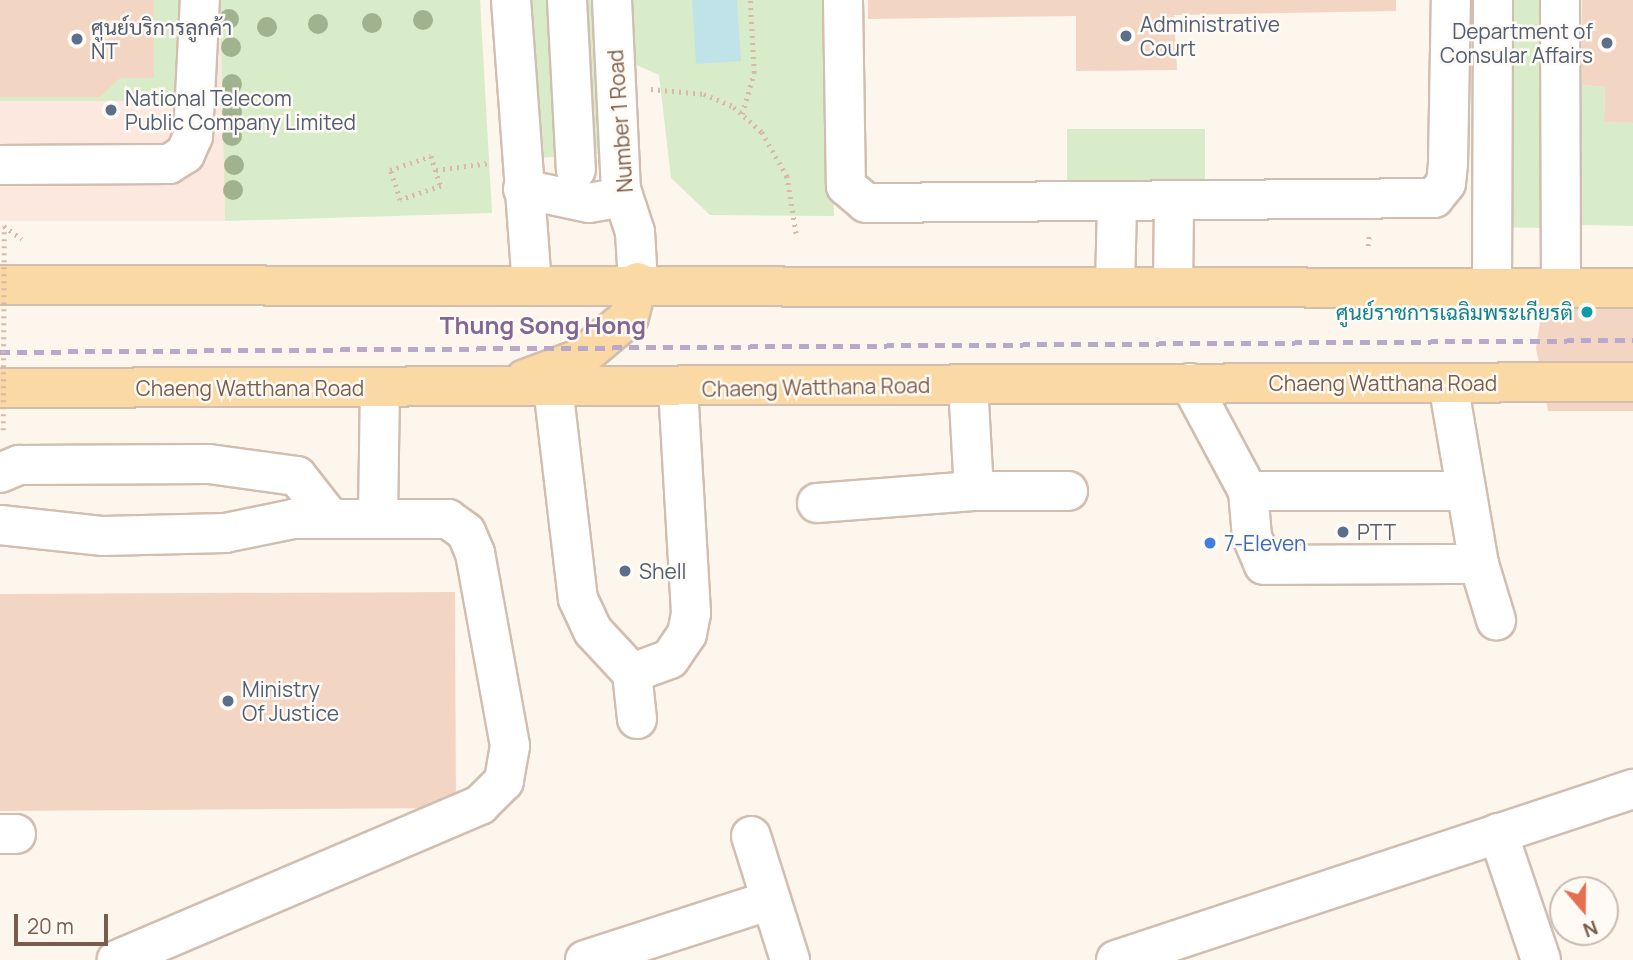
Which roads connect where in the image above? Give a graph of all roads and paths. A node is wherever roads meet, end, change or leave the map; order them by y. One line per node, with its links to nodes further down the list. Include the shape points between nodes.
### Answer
1 (200, 0): 13 (street, via 193,136 185,154 169,164)
2 (510, 0): 16 (street)
3 (567, 0): 15 (street)
4 (612, 0): 17 (street, Number 1 Road)
5 (750, 0): 11 (path, via 754,73)
6 (843, 0): 18 (street, via 846,186 856,198 866,203)
7 (1451, 0): 19 (street, via 1447,183 1434,198)
8 (1493, 0): 29 (street)
9 (1560, 0): 30 (street)
10 (647, 89): 11 (path, via 704,94)
11 (743, 114): 21 (path, via 778,152)
12 (496, 162): 14 (path)
13 (0, 165)
14 (436, 170): 14 (path, via 441,186 400,200 390,170 431,156)
15 (576, 170)
16 (523, 189): 17 (street, via 589,204 611,199); 25 (street)
17 (621, 189): 24 (street, Number 1 Road, via 635,232)
18 (1117, 203): 19 (street); 27 (street)
19 (1174, 203): 28 (street)
20 (1368, 236): 23 (path)
21 (797, 238)
22 (22, 239): 41 (path, bridge, via 4,226)
23 (1368, 246)
24 (638, 282): 25 (main road); 27 (main road); 36 (main road, via 629,317 579,359)
25 (532, 283): 26 (main road)
26 (0, 285)
27 (1115, 287): 28 (main road)
28 (1173, 287): 29 (main road)
29 (1492, 288): 30 (main road)
30 (1561, 288): 31 (main road)
31 (1633, 288)
32 (1190, 383): 33 (main road, Chaeng Watthana Road); 35 (main road, Chaeng Watthana Road); 46 (street)
33 (1448, 383): 34 (main road, Chaeng Watthana Road); 45 (street)
34 (1633, 383)
35 (968, 384): 40 (main road, Chaeng Watthana Road); 43 (street)
36 (505, 387): 37 (main road, Chaeng Watthana Road); 39 (main road, Chaeng Watthana Road)
37 (554, 387): 40 (main road, Chaeng Watthana Road); 53 (street, via 578,599 593,631)
38 (0, 388): 39 (main road, Chaeng Watthana Road)
39 (380, 388): 48 (street)
40 (678, 389): 53 (street, via 691,613 687,634 670,660)
41 (3, 430)
42 (0, 473): 49 (street, via 19,465 209,464 297,476)
43 (974, 491): 44 (street); 47 (street)
44 (1068, 491)
45 (1465, 491): 46 (street); 51 (street)
46 (1248, 492): 51 (street, via 1252,537 1264,565)
47 (817, 503)
48 (378, 516): 49 (street); 59 (street, via 448,519 466,532 475,553 509,746 504,781 480,805)
49 (330, 518): 50 (street, via 225,533 158,535)
50 (0, 525)
51 (1479, 564): 52 (street)
52 (1496, 620)
53 (632, 673): 54 (street)
54 (637, 719)
55 (1633, 789): 56 (street)
56 (1498, 833): 62 (street); 63 (street)
57 (751, 836): 58 (street)
58 (771, 900): 60 (street); 61 (street)
59 (117, 960)
60 (585, 960)
61 (790, 960)
62 (1116, 960)
63 (1541, 960)

